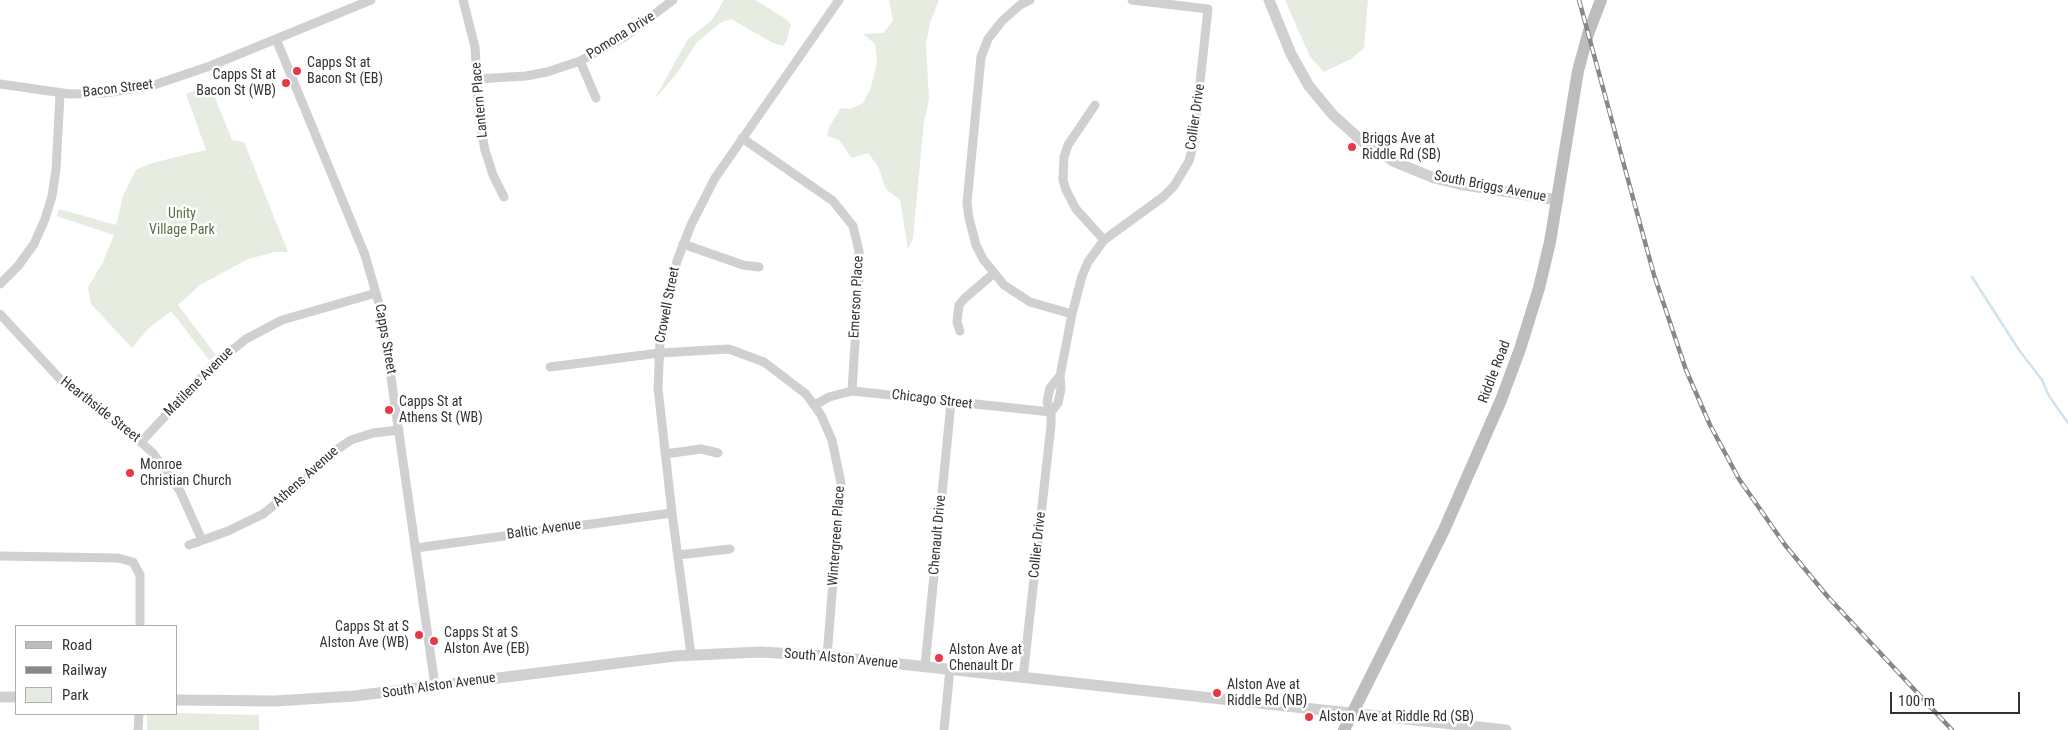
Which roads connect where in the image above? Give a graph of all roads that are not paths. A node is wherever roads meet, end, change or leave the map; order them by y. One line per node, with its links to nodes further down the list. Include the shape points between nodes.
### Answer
1 (371, 0): 9 (street, Bacon Street)
2 (464, 0): 12 (street, Lantern Place, via 475,47)
3 (673, 0): 11 (street, Pomona Drive, via 626,36)
4 (839, 0): 17 (street, Crowell Street)
5 (1030, 0): 23 (street, via 1014,10 994,30 984,47 979,71 968,218 976,245)
6 (1132, 0): 20 (street, Collier Drive, via 1208,9 1195,137 1189,161 1174,186)
7 (1270, 0): 19 (street, South Briggs Avenue, via 1299,71 1333,115 1363,142 1395,162 1434,178)
8 (1601, 0): 19 (main road, Riddle Road, via 1588,34 1575,86)
9 (356, 3): 10 (street, Bacon Street)
10 (276, 39): 14 (street, Bacon Street, via 151,86 105,93); 25 (street, Capps Street, via 365,255)
11 (580, 61): 12 (street, Pomona Drive, via 526,76); 15 (street)
12 (477, 79): 18 (street, Lantern Place, via 485,150)
13 (0, 84): 14 (street, Bacon Street)
14 (60, 94): 24 (street, via 56,170 46,220 34,244)
15 (596, 98)
16 (1096, 105): 20 (street, via 1068,145 1063,175 1070,200)
17 (742, 138): 21 (street, Crowell Street, via 702,200); 31 (street, Emerson Place, via 833,201 854,226 859,251 859,280)
18 (504, 197)
19 (1558, 200): 56 (main road, Riddle Road, via 1539,288 1501,400 1444,530)
20 (1104, 240): 27 (street, Collier Drive, via 1084,269)
21 (683, 244): 22 (street, via 743,265); 29 (street, Crowell Street, via 667,296)
22 (759, 267)
23 (993, 274): 27 (street, via 1030,302); 28 (street, via 959,305 957,322)
24 (0, 284)
25 (376, 293): 35 (street, Capps Street, via 388,349); 36 (street, Matilene Avenue, via 282,320 246,339 211,367)
26 (0, 314): 36 (street, Hearthside Street, via 60,379)
27 (1072, 314): 34 (street, Collier Drive, via 1060,376 1061,389 1058,403)
28 (960, 331)
29 (660, 354): 30 (street, Wintergreen Place); 33 (street, Wintergreen Place, via 738,351 764,362 806,394); 38 (street, Crowell Street, via 658,388)
30 (550, 367)
31 (852, 391): 32 (street, Chicago Street); 33 (street, Chicago Street, via 829,397)
32 (951, 403): 34 (street, Chicago Street); 49 (street, Chenault Drive)
33 (815, 405): 48 (street, Wintergreen Place, via 832,440 841,483)
34 (1051, 412): 51 (street, Collier Drive)
35 (399, 430): 40 (street, Athens Avenue, via 358,437 342,445 270,509 228,531); 42 (street, Capps Street)
36 (141, 442): 40 (street, Hearthside Street, via 180,491)
37 (718, 453): 38 (street, via 702,449)
38 (665, 454): 39 (street, Crowell Street)
39 (672, 513): 42 (street, Baltic Avenue); 44 (street, Crowell Street)
40 (202, 540): 41 (street, Athens Avenue)
41 (189, 545)
42 (416, 548): 52 (street, Capps Street)
43 (730, 549): 44 (street)
44 (678, 555): 47 (street, Crowell Street)
45 (0, 556): 46 (street, via 118,558 133,562 140,575)
46 (140, 625)
47 (691, 655): 48 (street, South Alston Avenue, via 761,652); 52 (street, South Alston Avenue)
48 (826, 656): 49 (street, South Alston Avenue)
49 (925, 666): 50 (street, South Alston Avenue)
50 (950, 670): 51 (street, South Alston Avenue); 59 (street)
51 (1023, 678): 56 (street, South Alston Avenue)
52 (435, 686): 55 (street, South Alston Avenue, via 381,694 295,700)
53 (0, 697): 54 (street)
54 (15, 697)
55 (178, 700)
56 (1353, 713): 60 (main road, Riddle Road); 61 (street, South Alston Avenue)
57 (139, 715): 58 (street)
58 (138, 730)
59 (944, 730)
60 (1344, 730)
61 (1506, 730)

